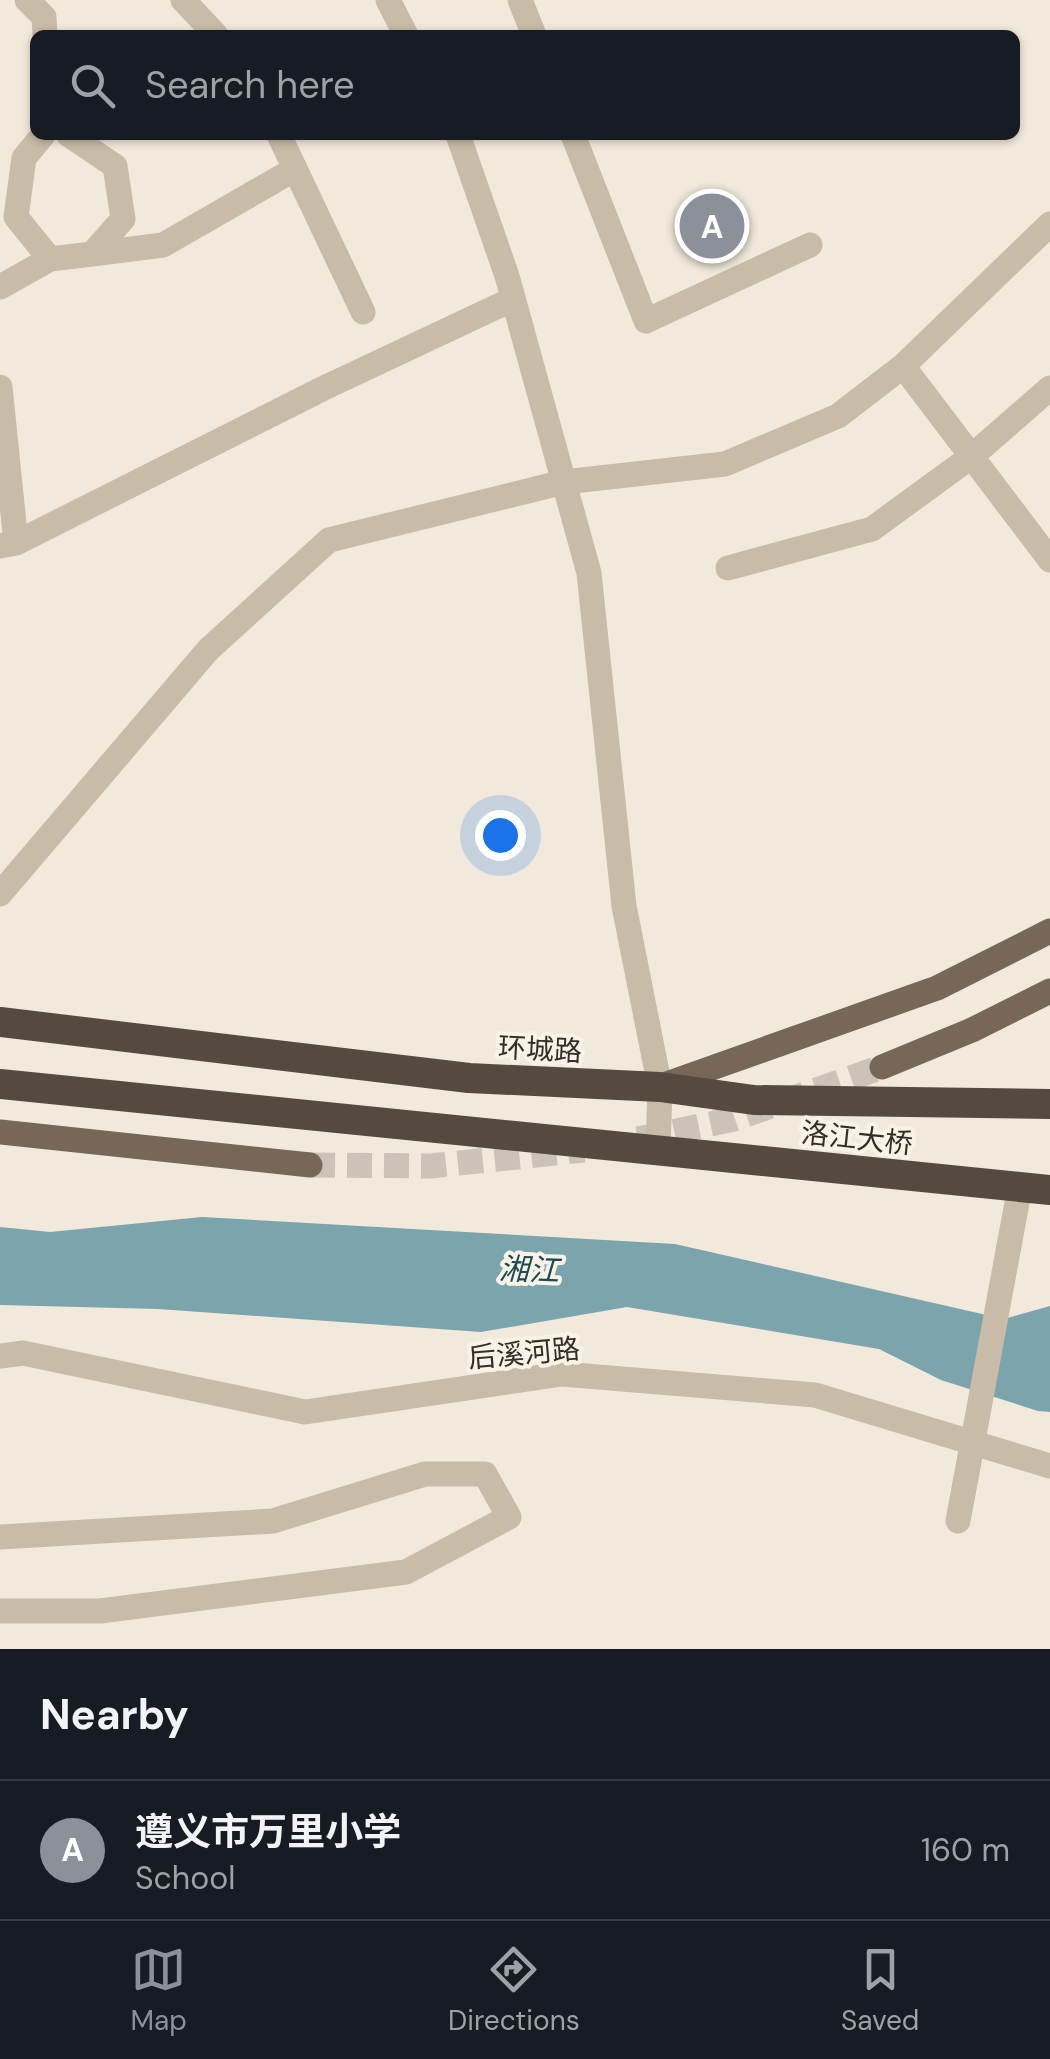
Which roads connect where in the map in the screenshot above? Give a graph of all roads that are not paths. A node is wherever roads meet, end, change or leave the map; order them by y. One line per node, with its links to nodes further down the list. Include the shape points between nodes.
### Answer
1 (26, 0): 5 (street, via 44,17)
2 (183, 0): 6 (street)
3 (388, 0): 7 (street)
4 (520, 0): 8 (street)
5 (45, 30)
6 (211, 30)
7 (403, 30)
8 (532, 30)
9 (40, 140): 18 (street, via 24,158 16,217)
10 (77, 140): 17 (street, via 114,166 123,220)
11 (282, 140): 14 (street)
12 (460, 140): 20 (street)
13 (575, 140): 16 (street, via 646,321)
14 (296, 169): 17 (street, via 163,245); 21 (street)
15 (1050, 224): 22 (street)
16 (810, 245)
17 (92, 254): 18 (street)
18 (50, 259): 19 (street)
19 (0, 287)
20 (513, 299): 26 (street); 27 (street)
21 (363, 312)
22 (903, 366): 25 (street); 26 (street, via 838,416 725,464)
23 (0, 386): 27 (street)
24 (1050, 388): 25 (street)
25 (972, 456): 28 (street); 29 (street, via 872,529)
26 (564, 482): 30 (street, via 329,540 208,650); 36 (street, via 589,573 624,906)
27 (8, 544)
28 (1050, 560)
29 (728, 568)
30 (0, 894)
31 (1050, 931): 36 (main road, 环城路, via 936,988)
32 (1050, 991): 34 (main road)
33 (0, 1022): 36 (highway, 环城路, via 470,1078)
34 (882, 1067)
35 (0, 1084): 39 (highway)
36 (660, 1087): 37 (highway, 洛江大桥, via 754,1100); 39 (street)
37 (1050, 1104)
38 (0, 1132): 40 (main road)
39 (658, 1151): 41 (highway, 洛江大桥)
40 (310, 1165)
41 (1035, 1188): 44 (street, bridge, via 1009,1246)
42 (0, 1356): 43 (street, 后溪河路, via 23,1353 306,1412 562,1374 815,1395)
43 (1050, 1466)
44 (958, 1521)
45 (0, 1537): 46 (street, via 273,1521 425,1474 485,1474 508,1517 406,1572 100,1610)
46 (0, 1610)

